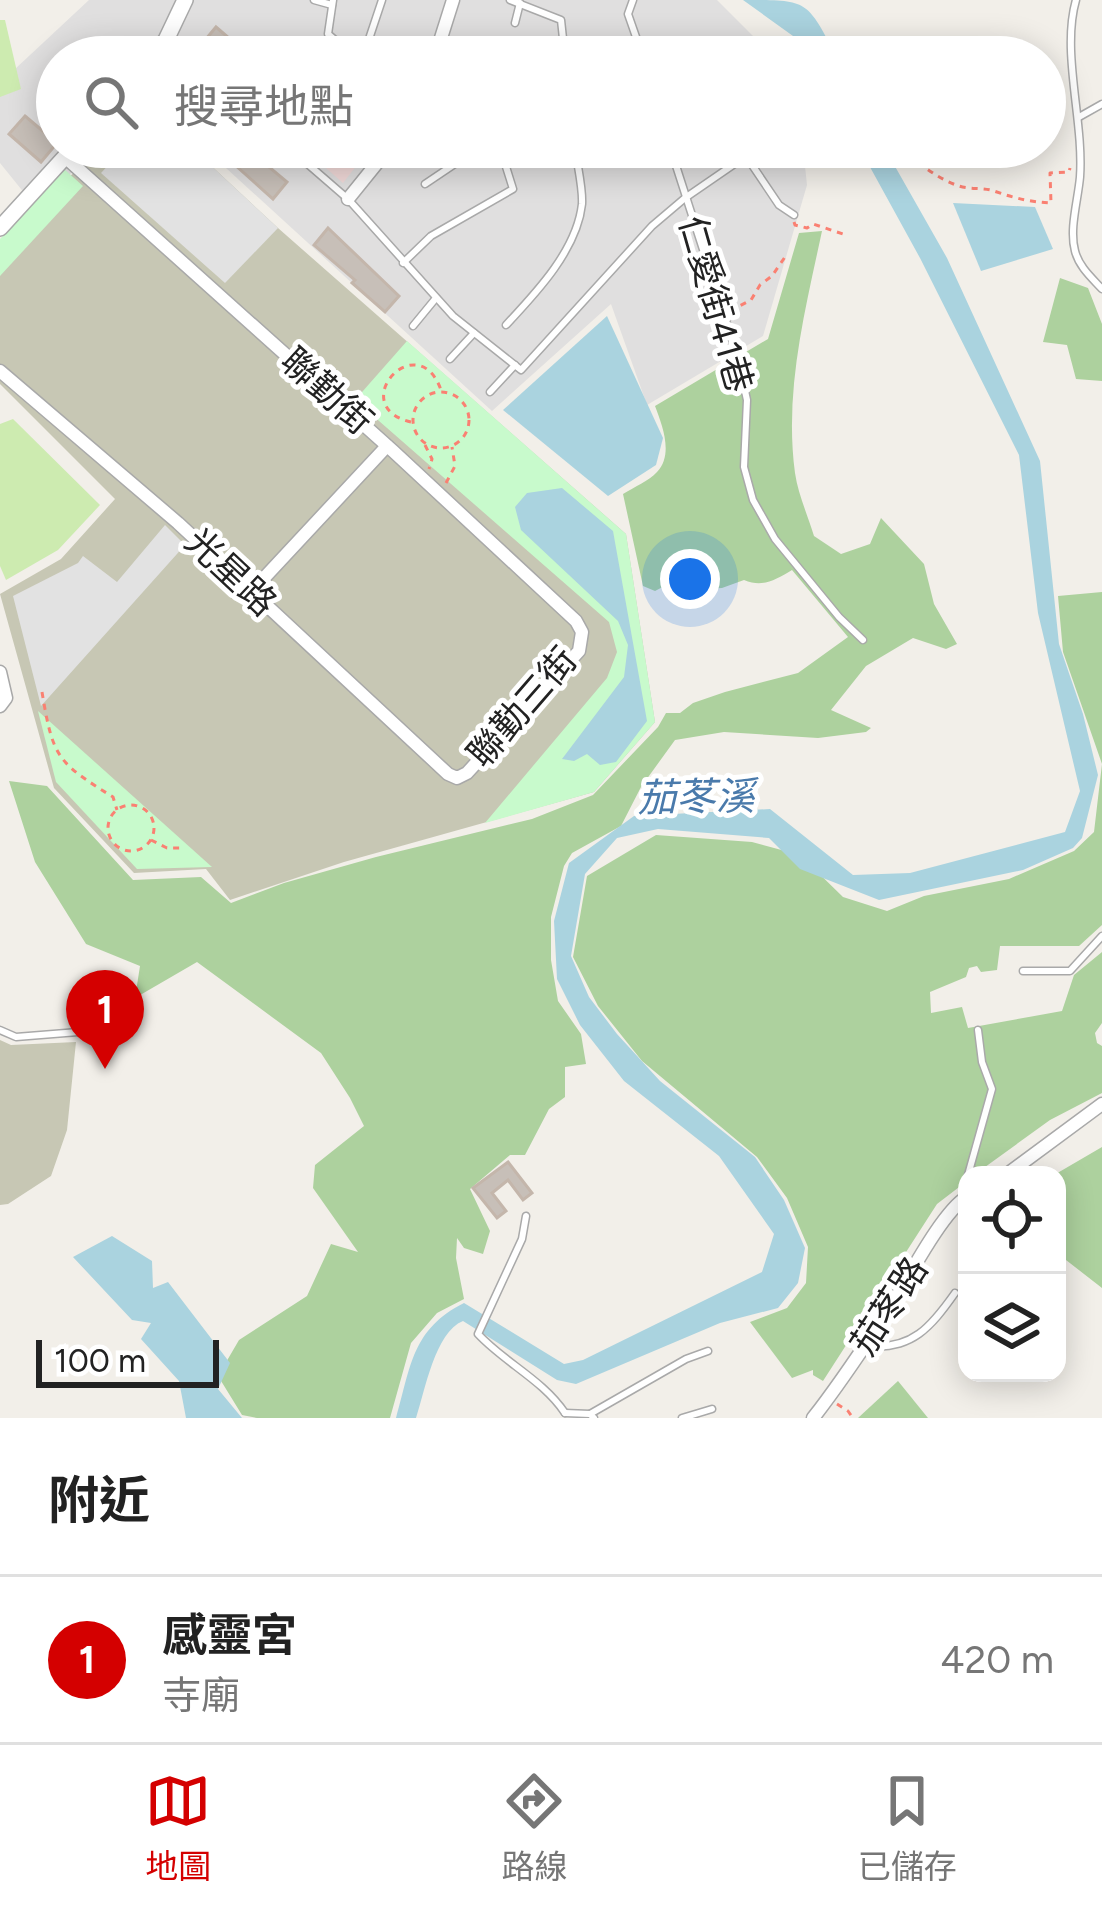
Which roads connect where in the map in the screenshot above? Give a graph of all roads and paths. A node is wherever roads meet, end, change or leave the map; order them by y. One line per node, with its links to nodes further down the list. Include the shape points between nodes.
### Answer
1 (185, 0): 11 (street)
2 (314, 0): 9 (lane)
3 (382, 0): 13 (lane)
4 (453, 0): 14 (street)
5 (510, 0): 7 (lane)
6 (1076, 0): 18 (lane)
7 (521, 1): 10 (lane); 15 (lane, via 561,20)
8 (632, 1): 16 (lane)
9 (333, 2): 12 (lane)
10 (514, 23)
11 (168, 36)
12 (331, 36)
13 (367, 36)
14 (442, 36)
15 (563, 36)
16 (636, 36)
17 (1102, 104): 18 (lane)
18 (1079, 117): 19 (lane)
19 (1080, 154): 30 (path, via 1071,155 1069,172 1050,173 1051,203 958,186); 39 (lane, via 1074,250)
20 (55, 168): 35 (street)
21 (87, 168): 53 (street, 聯勤街)
22 (312, 168): 33 (lane)
23 (373, 168): 33 (street)
24 (448, 168): 31 (lane)
25 (507, 168): 38 (lane, via 514,189 431,236)
26 (578, 168): 42 (lane, via 582,205 571,238 549,279)
27 (676, 168): 32 (lane, 仁愛街41巷)
28 (728, 168): 32 (lane)
29 (754, 168): 34 (lane, via 778,205)
30 (927, 168)
31 (424, 184)
32 (685, 197): 41 (lane, 仁愛街41巷); 46 (lane)
33 (348, 199): 38 (lane)
34 (794, 214): 36 (path, via 794,225)
35 (0, 228)
36 (845, 235)
37 (790, 257): 41 (path, via 751,300)
38 (403, 263): 40 (lane)
39 (1102, 289)
40 (436, 298): 43 (lane); 44 (lane)
41 (723, 314): 59 (lane, 仁愛街41巷, via 746,400 753,500 775,539)
42 (506, 325)
43 (413, 326)
44 (474, 333): 45 (lane); 46 (lane)
45 (450, 359)
46 (518, 368): 48 (lane)
47 (0, 371): 57 (street, 光星路)
48 (490, 392)
49 (442, 393): 50 (path, via 421,401); 50 (path, via 420,366 394,372 384,388 386,406); 54 (path, via 462,403 469,421)
50 (413, 422): 52 (path)
51 (414, 440): 52 (path)
52 (422, 441): 54 (path); 55 (path, via 432,458)
53 (387, 446): 55 (street, 聯勤街); 57 (street)
54 (452, 446): 56 (path, via 455,466)
55 (421, 476): 56 (street, 聯勤街)
56 (438, 493): 58 (street, 聯勤街)
57 (253, 591): 63 (street, 光星路)
58 (582, 632): 63 (street, 聯勤三街, via 579,651)
59 (863, 640)
60 (0, 672): 62 (street)
61 (42, 692): 64 (path, via 55,750 113,797)
62 (0, 706)
63 (458, 778)
64 (117, 810): 65 (path, via 135,805 148,812); 65 (path, via 108,825 117,846 140,850)
65 (152, 840): 66 (path)
66 (183, 848)
67 (1102, 936): 68 (lane, via 1070,971)
68 (1023, 971)
69 (0, 1030): 71 (lane, via 16,1037)
70 (978, 1030): 73 (lane, via 992,1089)
71 (79, 1032)
72 (1102, 1104): 74 (street)
73 (970, 1166)
74 (1018, 1166)
75 (958, 1206): 78 (street, 茄苳路)
76 (526, 1216): 82 (lane, via 478,1334 541,1385)
77 (955, 1293): 78 (lane, via 915,1339)
78 (864, 1345): 80 (street, 茄苳路)
79 (708, 1351): 83 (lane)
80 (828, 1399): 85 (street, 茄苳路); 86 (path)
81 (712, 1409): 84 (lane)
82 (563, 1415): 83 (lane)
83 (592, 1416)
84 (682, 1418)
85 (813, 1418)
86 (853, 1418)

